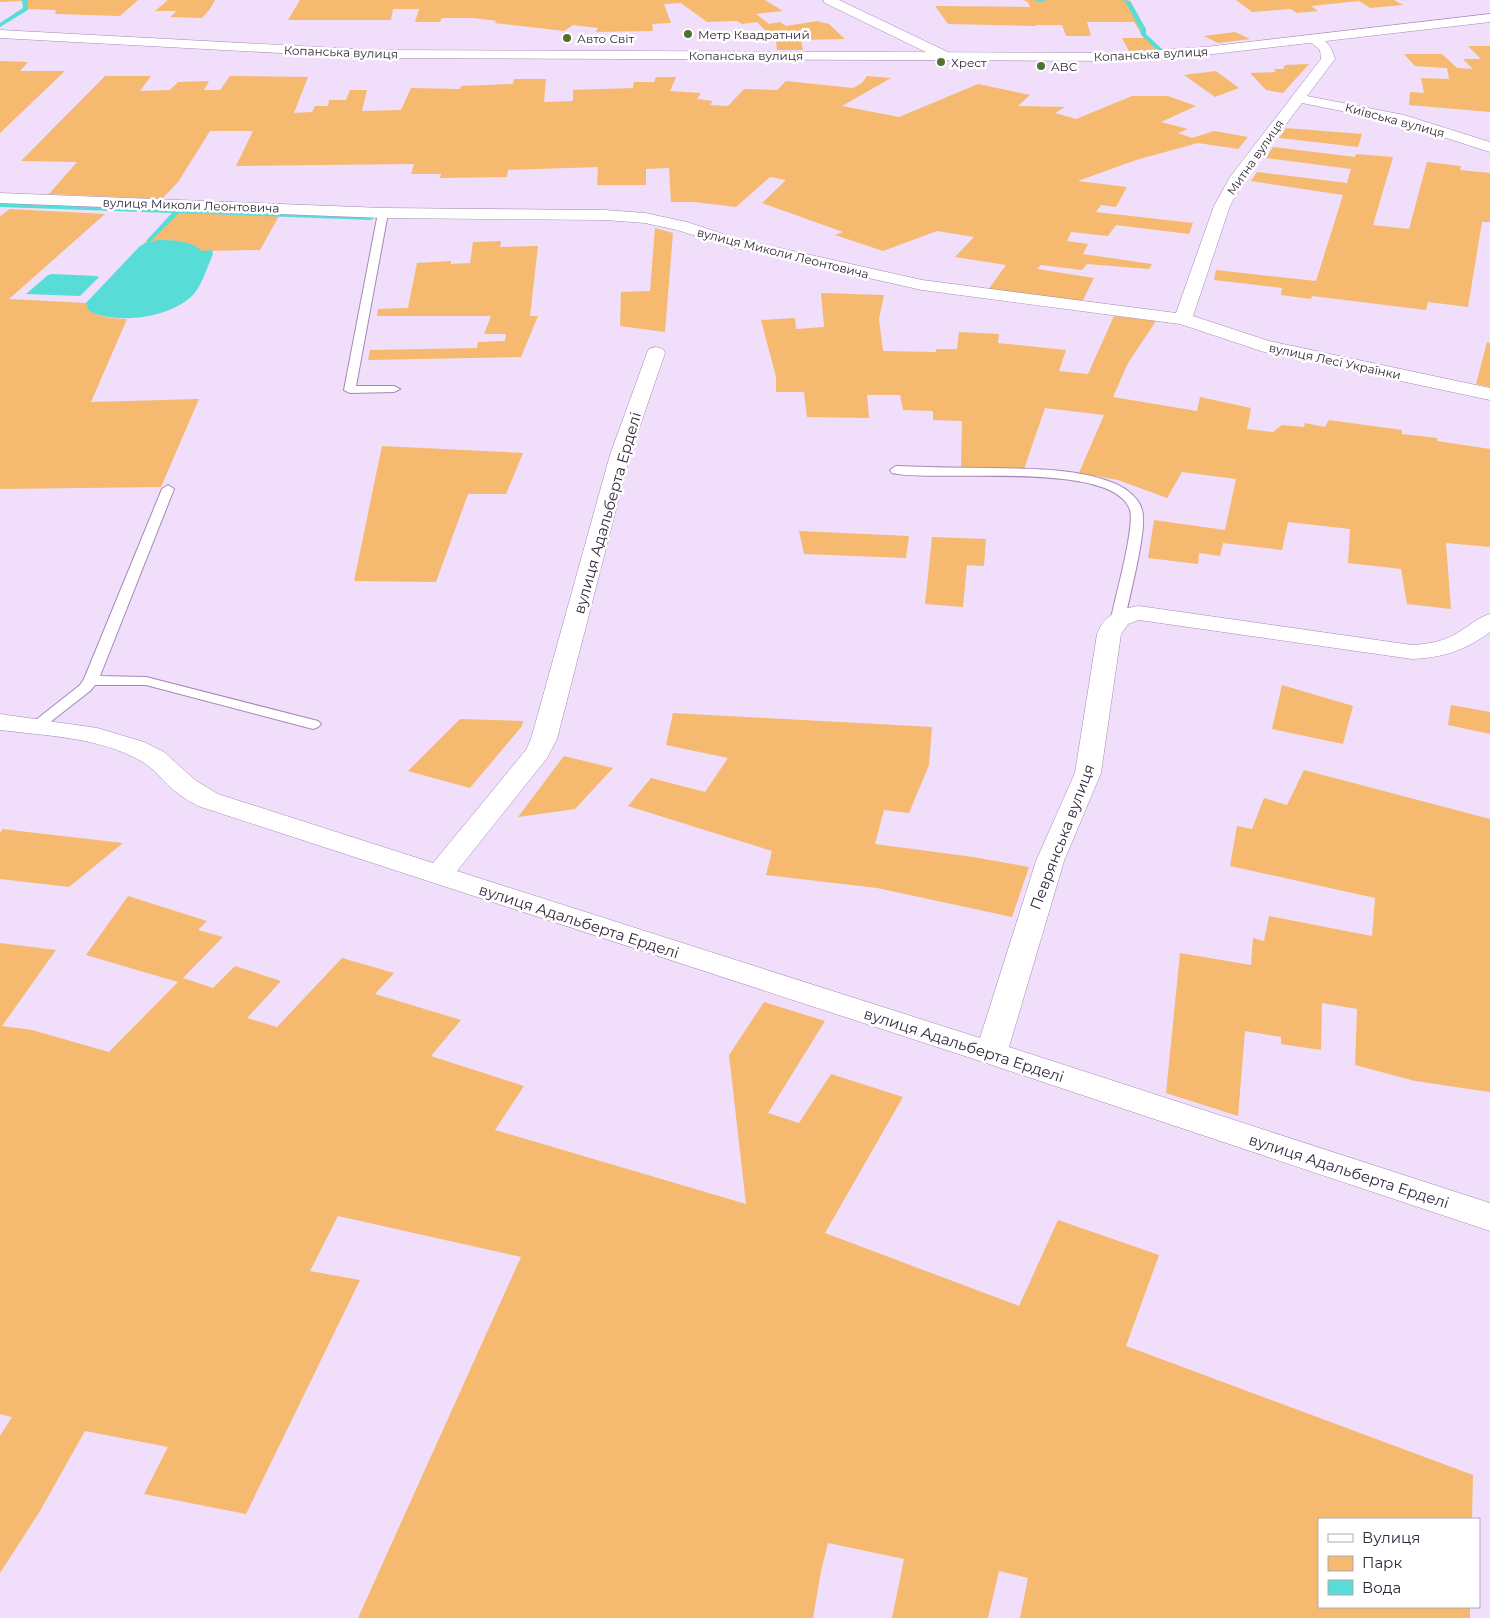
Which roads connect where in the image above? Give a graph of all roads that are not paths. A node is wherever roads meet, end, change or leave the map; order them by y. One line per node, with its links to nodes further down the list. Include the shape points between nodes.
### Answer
1 (829, 0): 5 (main road)
2 (1490, 18): 4 (main road, Копанська вулиця)
3 (0, 34): 5 (main road, Копанська вулиця, via 373,54)
4 (1314, 39): 5 (main road, Копанська вулиця, via 1137,57); 6 (main road, Митна вулиця, via 1326,49 1328,59)
5 (946, 56)
6 (1298, 98): 7 (main road, Київська вулиця, via 1399,118); 10 (main road, Митна вулиця, via 1229,192)
7 (1490, 147)
8 (0, 198): 9 (main road, вулиця Миколи Леонтовича)
9 (383, 213): 10 (main road, вулиця Миколи Леонтовича, via 645,218 731,242 922,285); 12 (lane, via 350,390)
10 (1183, 319): 13 (main road, вулиця Лесі Українки, via 1264,346)
11 (656, 353): 22 (main road, вулиця Адальберта Ерделі, via 620,455 544,740 538,752)
12 (394, 389)
13 (1490, 394)
14 (896, 470): 16 (lane, Певрянська вулиця, via 1064,475 1102,483 1125,495 1136,509 1137,520)
15 (168, 489): 18 (lane)
16 (1118, 619): 17 (main road, via 1139,613 1412,652 1432,652 1465,640); 23 (main road, Певрянська вулиця, via 1109,634 1088,773 1050,861)
17 (1490, 621)
18 (91, 680): 20 (lane, via 146,682); 21 (lane)
19 (0, 722): 21 (main road, вулиця Адальберта Ерделі)
20 (313, 724)
21 (35, 727): 22 (main road, вулиця Адальберта Ерделі, via 105,738 131,746 150,755 193,792 208,800)
22 (438, 875): 23 (main road, вулиця Адальберта Ерделі)
23 (991, 1053): 24 (main road, вулиця Адальберта Ерделі)
24 (1490, 1217)

